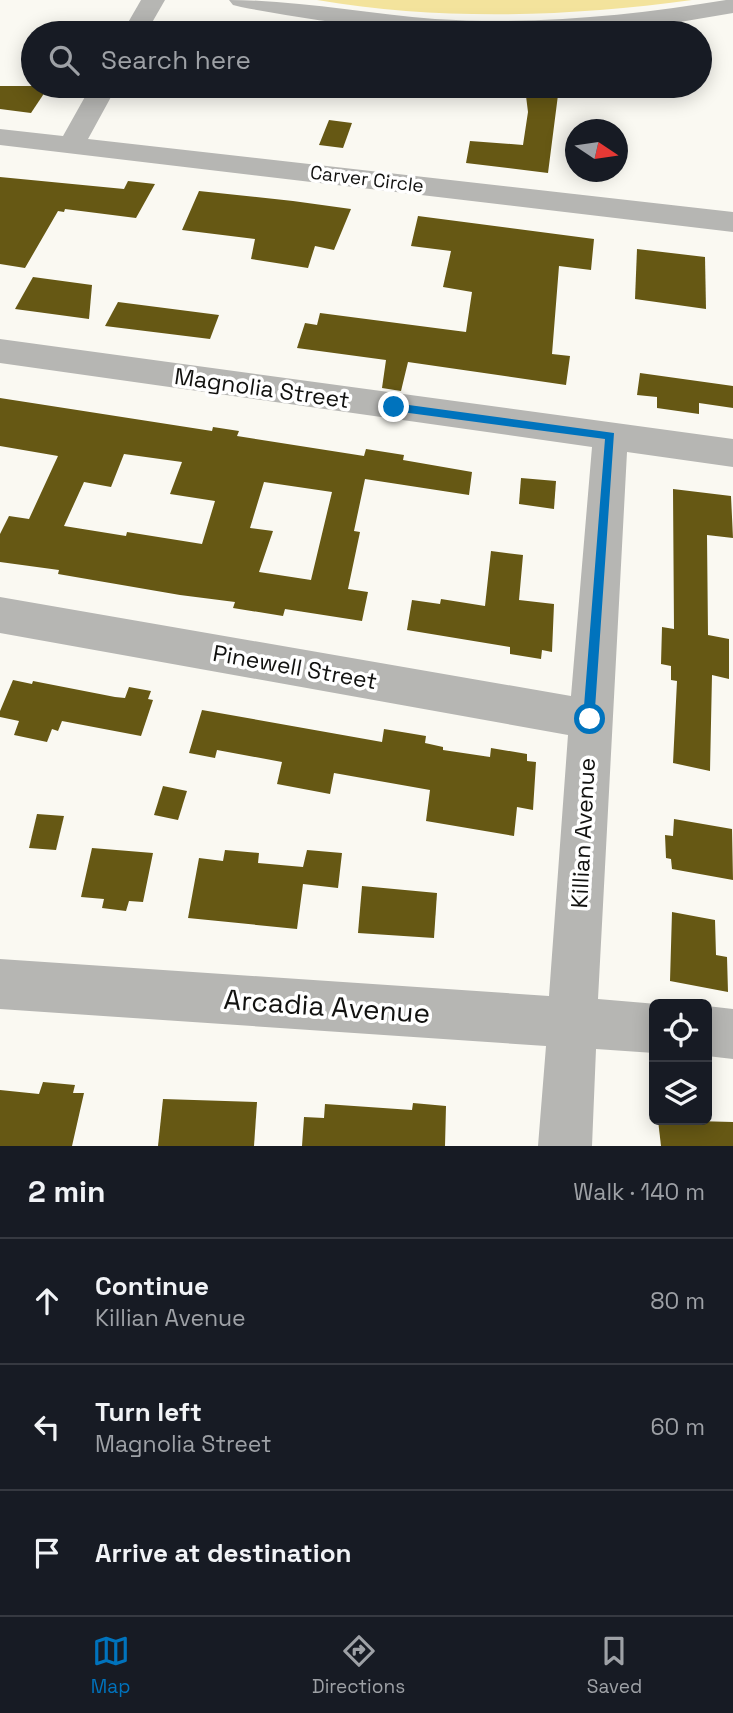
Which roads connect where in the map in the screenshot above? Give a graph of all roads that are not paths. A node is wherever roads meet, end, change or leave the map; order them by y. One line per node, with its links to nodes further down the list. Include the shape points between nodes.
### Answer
1 (153, 0): 4 (street)
2 (241, 0): 5 (street)
3 (733, 6): 6 (street)
4 (141, 21)
5 (388, 21)
6 (627, 21)
7 (97, 98): 9 (street)
8 (0, 136): 9 (street, Carver Circle)
9 (71, 145): 10 (street, Carver Circle)
10 (733, 222)
11 (0, 351): 12 (street, Magnolia Street)
12 (610, 436): 13 (street, Magnolia Street); 15 (street, Killian Avenue)
13 (733, 453)
14 (0, 615): 15 (street, Pinewell Street)
15 (590, 719): 17 (street, Killian Avenue)
16 (0, 984): 17 (street, Arcadia Avenue)
17 (572, 1022): 18 (street, Arcadia Avenue); 21 (street, Killian Avenue)
18 (649, 1028)
19 (712, 1032): 20 (street)
20 (733, 1034)
21 (565, 1146)

